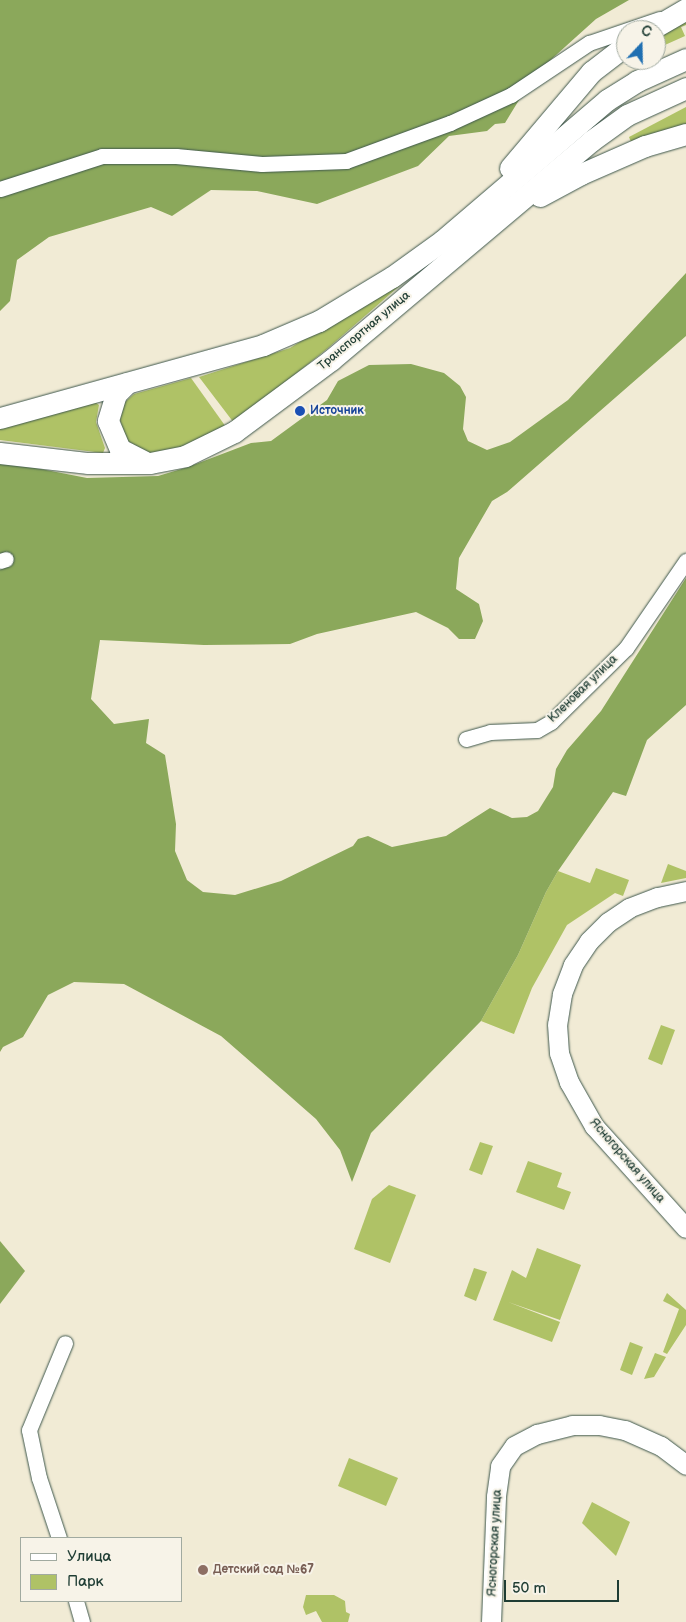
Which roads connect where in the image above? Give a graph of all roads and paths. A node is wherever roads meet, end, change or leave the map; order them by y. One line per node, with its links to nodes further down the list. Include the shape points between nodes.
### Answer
1 (679, 12): 2 (main road); 7 (street, via 588,42 511,95 450,123 346,161 262,164 176,156 102,156)
2 (666, 20)
3 (616, 53): 8 (main road, via 591,72 548,120)
4 (686, 59): 8 (main road, Транспортная улица, via 636,81 607,100)
5 (686, 88): 9 (main road, Транспортная улица, via 627,115 591,141)
6 (686, 134): 9 (main road, via 645,146 581,174)
7 (0, 188)
8 (484, 202): 10 (main road, Транспортная улица, via 442,241 392,277 319,321 263,345)
9 (499, 220): 13 (main road, Транспортная улица, via 331,360 234,432 185,456)
10 (127, 383): 11 (main road, Транспортная улица); 13 (main road, via 116,394 108,421 120,449)
11 (0, 418)
12 (0, 453): 13 (main road, Транспортная улица, via 88,463)
13 (150, 463)
14 (686, 561): 15 (street, Кленовая улица, via 626,648 550,722 537,730 490,732)
15 (466, 739)
16 (686, 891): 17 (street, Ясногорская улица, via 657,897 629,908 589,941 562,994 557,1024 559,1053 569,1082 594,1126)
17 (686, 1228)
18 (65, 1343): 20 (street, via 29,1430 39,1478)
19 (686, 1465): 23 (street, Ясногорская улица, via 662,1446 625,1430 599,1425 572,1425 537,1434 514,1446 500,1466 496,1496)
20 (60, 1537)
21 (76, 1602): 22 (street)
22 (82, 1622)
23 (491, 1622)

